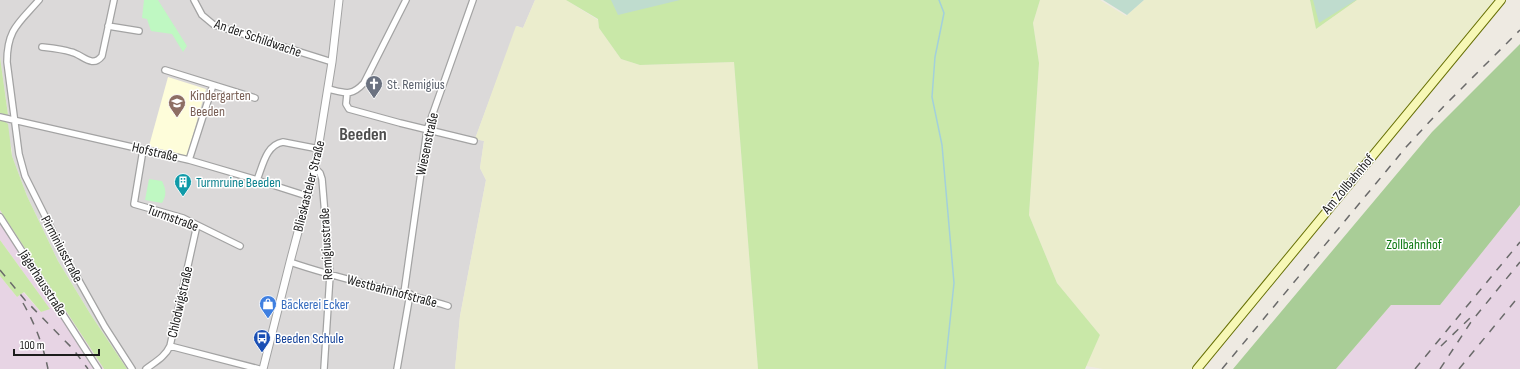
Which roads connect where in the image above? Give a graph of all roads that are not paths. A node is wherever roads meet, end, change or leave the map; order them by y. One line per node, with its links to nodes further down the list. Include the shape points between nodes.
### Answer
1 (39, 0): 18 (street, Pirminiusstraße, via 17,24 8,43 7,62)
2 (114, 0): 8 (street)
3 (194, 0): 11 (street, An der Schildwache, via 202,15 218,27)
4 (339, 0): 11 (street, Blieskasteler Straße)
5 (406, 0): 15 (street, via 364,83 355,92)
6 (473, 0): 19 (street, Wiesenstraße)
7 (1501, 0): 42 (main road, Am Zollbahnhof)
8 (108, 26): 9 (street); 10 (street, via 102,56 96,61 85,60 71,52)
9 (139, 31)
10 (42, 47)
11 (332, 62): 14 (street, Blieskasteler Straße)
12 (165, 70): 13 (street)
13 (213, 85): 16 (street); 23 (street)
14 (328, 89): 15 (street); 21 (street, Blieskasteler Straße)
15 (347, 94): 19 (street, via 346,104 349,109)
16 (256, 98)
17 (0, 117): 18 (street, Hofstraße)
18 (16, 120): 22 (street, Hofstraße); 36 (street, Pirminiusstraße, via 19,154 31,188 64,254)
19 (427, 130): 20 (street); 32 (street, Wiesenstraße)
20 (474, 141)
21 (319, 149): 24 (street, Blieskasteler Straße); 25 (street, via 284,142 272,146)
22 (143, 150): 23 (street, Hofstraße); 28 (street, Turmstraße, via 134,204 177,216)
23 (190, 160): 25 (street, Hofstraße)
24 (315, 168): 26 (street, Blieskasteler Straße); 31 (street, Remigiusstraße, via 322,179)
25 (257, 180): 26 (street, Hofstraße)
26 (307, 196): 30 (street, Blieskasteler Straße)
27 (0, 217): 35 (street, Jägerhausstraße)
28 (196, 225): 29 (street, Turmstraße); 34 (street, Chlodwigstraße)
29 (240, 246)
30 (290, 262): 31 (street, Westbahnhofstraße); 39 (street, Blieskasteler Straße)
31 (330, 275): 32 (street, Westbahnhofstraße); 40 (street, Remigiusstraße)
32 (407, 294): 33 (street, Westbahnhofstraße); 41 (street, Wiesenstraße)
33 (448, 306)
34 (170, 346): 37 (street, Chlodwigstraße, via 163,356); 38 (street)
35 (98, 369)
36 (132, 369)
37 (146, 369)
38 (259, 369)
39 (263, 369)
40 (324, 369)
41 (397, 369)
42 (1197, 369)

